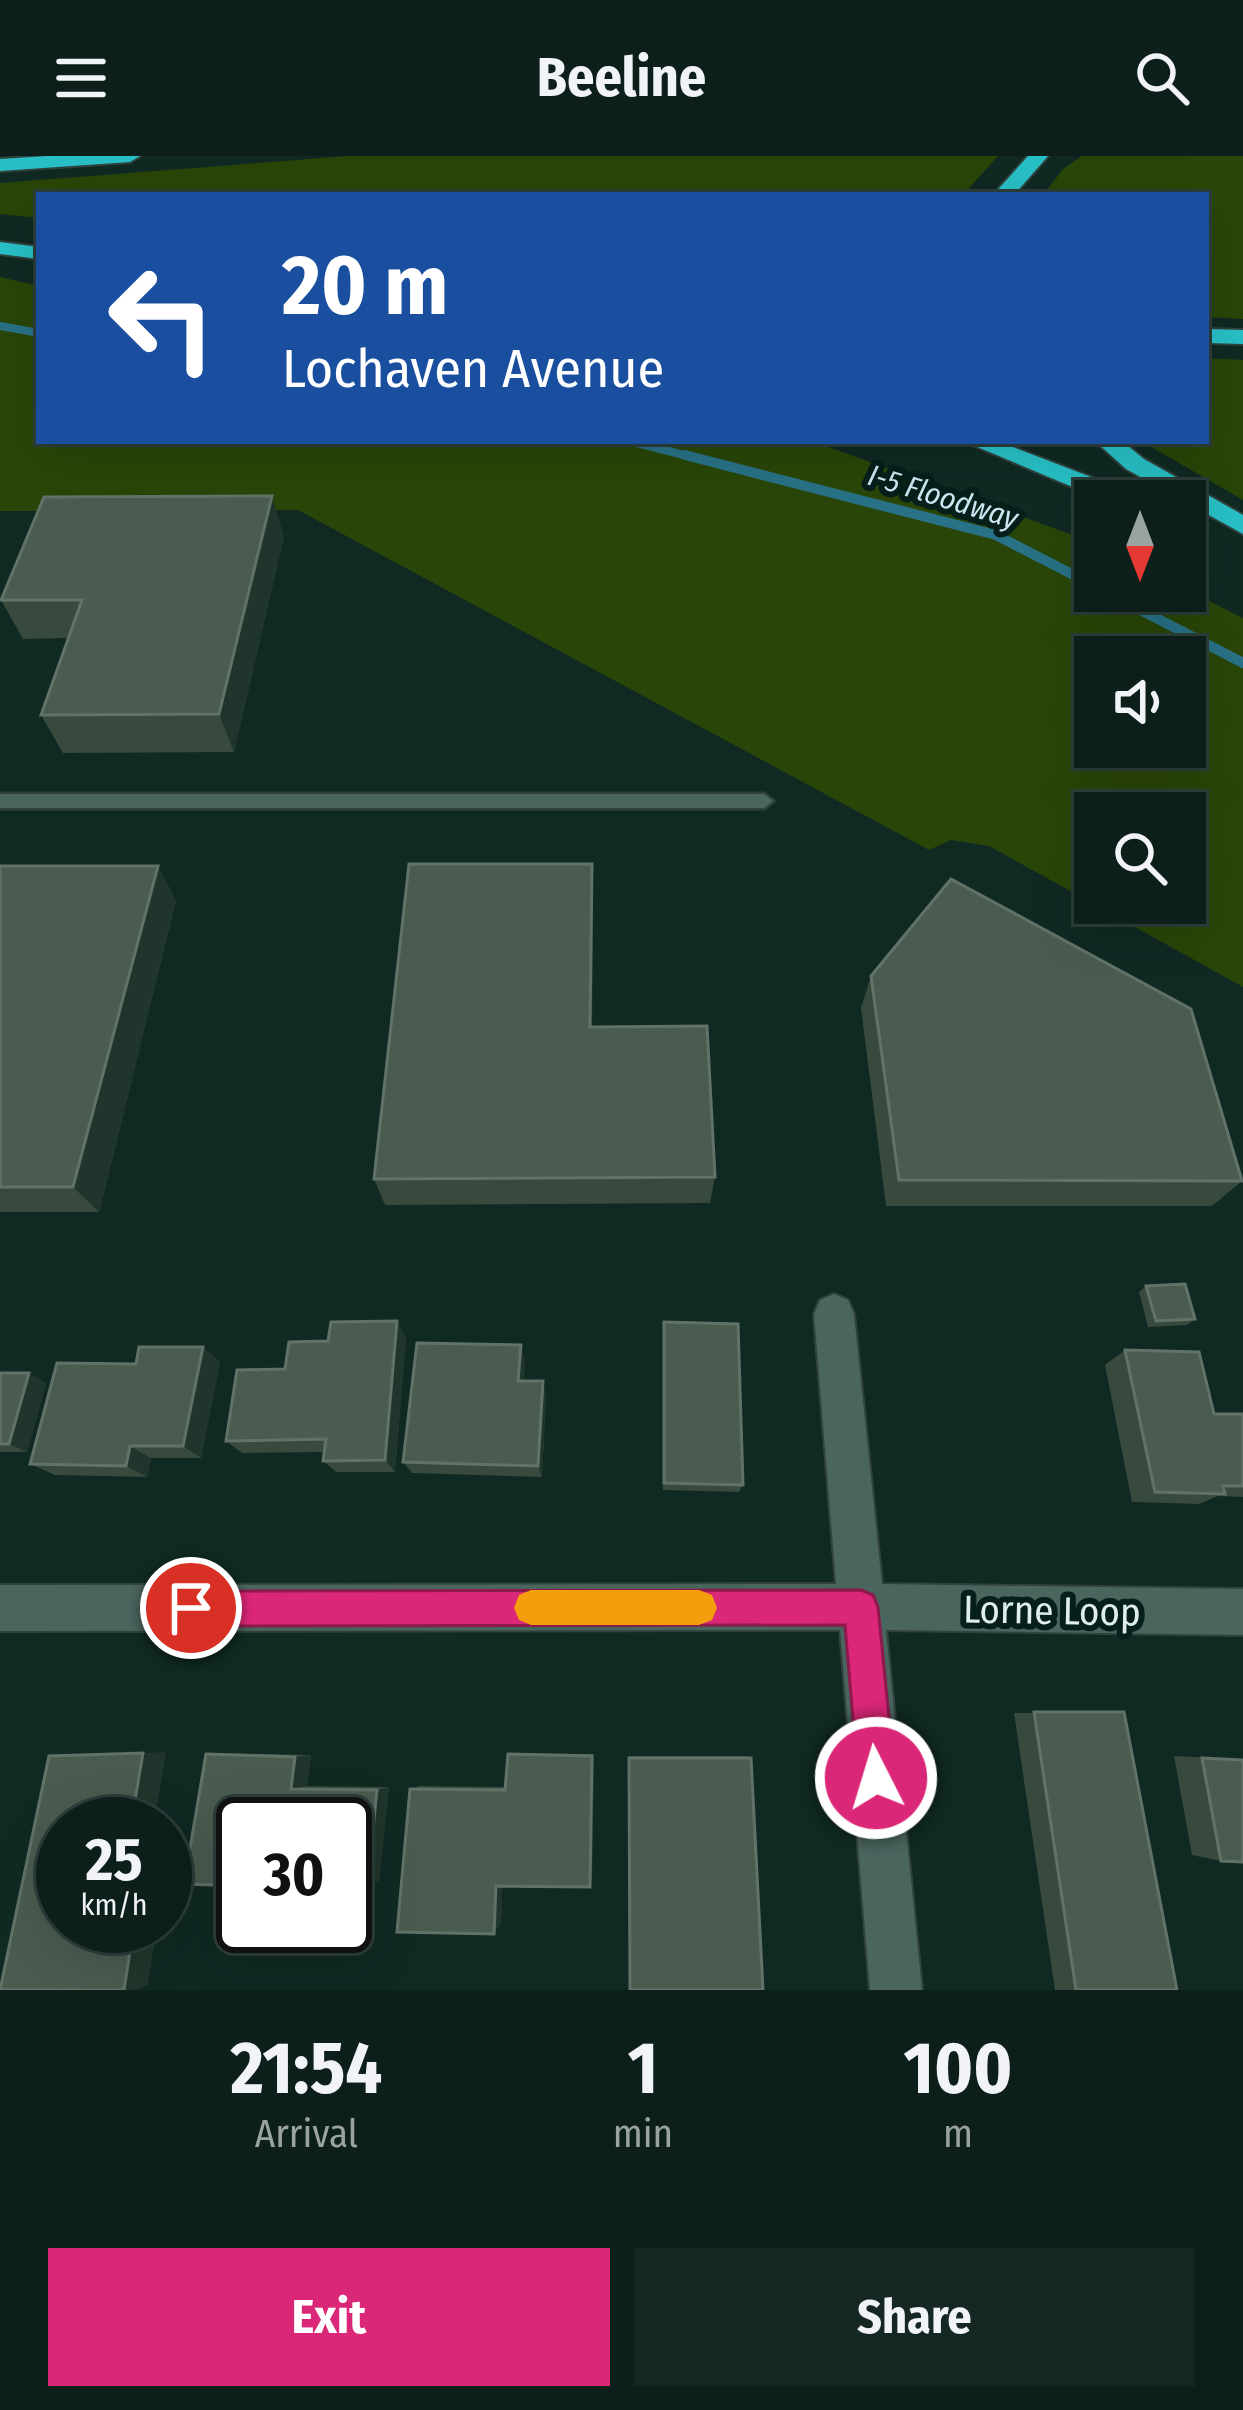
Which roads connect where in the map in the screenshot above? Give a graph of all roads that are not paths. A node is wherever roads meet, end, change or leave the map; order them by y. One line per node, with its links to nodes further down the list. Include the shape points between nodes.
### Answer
1 (130, 156): 3 (highway)
2 (1038, 156): 4 (highway)
3 (0, 165)
4 (1006, 192)
5 (0, 235): 6 (highway)
6 (36, 237)
7 (0, 248): 8 (highway)
8 (36, 253)
9 (1209, 336): 10 (highway)
10 (1243, 338)
11 (982, 444): 13 (highway)
12 (1111, 444): 14 (highway)
13 (1075, 480)
14 (1243, 526)
15 (1206, 531): 16 (highway)
16 (1243, 545)
17 (0, 801): 18 (lane)
18 (764, 801)
19 (835, 1314): 20 (street)
20 (861, 1607): 21 (street, Lorne Loop); 22 (street, Lorne Loop); 23 (street)
21 (0, 1609)
22 (1243, 1612)
23 (896, 1990)

